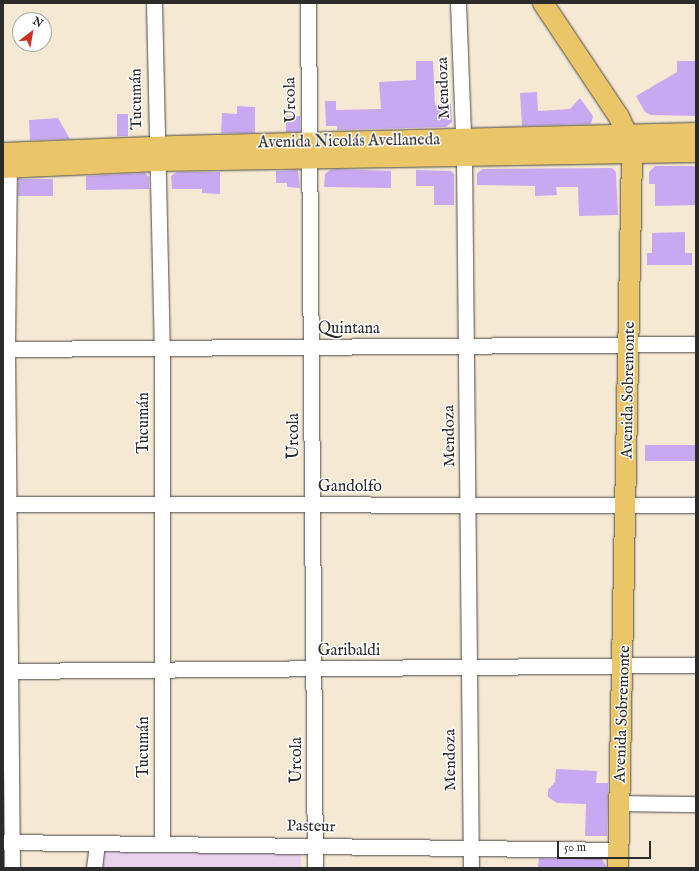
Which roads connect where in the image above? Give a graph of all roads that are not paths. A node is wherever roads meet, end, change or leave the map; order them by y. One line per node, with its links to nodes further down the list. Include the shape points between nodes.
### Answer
1 (154, 3): 10 (street, Tucumán)
2 (308, 3): 8 (street, Urcola)
3 (458, 3): 7 (street, Mendoza)
4 (543, 3): 6 (main road)
5 (696, 133): 6 (main road, Avenida Nicolás Avellaneda)
6 (630, 145): 7 (main road, Avenida Nicolás Avellaneda); 9 (main road, Avenida Nicolás Avellaneda); 12 (main road, Avenida Sobremonte)
7 (464, 148): 8 (main road, Avenida Nicolás Avellaneda); 14 (street, Mendoza)
8 (310, 150): 10 (main road, Avenida Nicolás Avellaneda); 15 (street, Urcola)
9 (696, 152)
10 (156, 154): 11 (main road, Avenida Nicolás Avellaneda); 16 (street, Tucumán)
11 (6, 161): 17 (street)
12 (629, 344): 13 (street, Quintana); 14 (street, Quintana); 22 (main road, Avenida Sobremonte)
13 (696, 344)
14 (466, 346): 15 (street, Quintana); 21 (street, Mendoza)
15 (312, 347): 16 (street, Quintana); 20 (street, Urcola)
16 (162, 348): 17 (street, Quintana); 19 (street, Tucumán)
17 (5, 349): 18 (street)
18 (6, 504): 19 (street, Gandolfo); 29 (street)
19 (162, 505): 20 (street, Gandolfo); 28 (street, Tucumán)
20 (313, 505): 21 (street, Gandolfo); 27 (street, Urcola)
21 (469, 505): 22 (street, Gandolfo); 26 (street, Mendoza)
22 (627, 505): 23 (street, Gandolfo); 25 (main road, Avenida Sobremonte)
23 (696, 505)
24 (696, 665): 25 (street, Garibaldi)
25 (624, 667): 26 (street, Garibaldi); 30 (main road, Avenida Sobremonte)
26 (468, 668): 27 (street, Garibaldi); 36 (street, Mendoza)
27 (314, 669): 28 (street, Garibaldi); 35 (street, Urcola)
28 (162, 670): 29 (street, Garibaldi); 34 (street, Tucumán)
29 (6, 671): 32 (street)
30 (620, 803): 31 (street); 37 (main road, Avenida Sobremonte)
31 (696, 804)
32 (7, 842): 33 (street, Pasteur); 38 (street)
33 (97, 843): 34 (street, Pasteur); 39 (street)
34 (162, 843): 35 (street, Pasteur)
35 (315, 845): 36 (street, Pasteur); 40 (street, Urcola)
36 (471, 848): 37 (street, Pasteur); 41 (street, Mendoza)
37 (619, 859)
38 (12, 868)
39 (94, 868)
40 (315, 868)
41 (471, 868)

